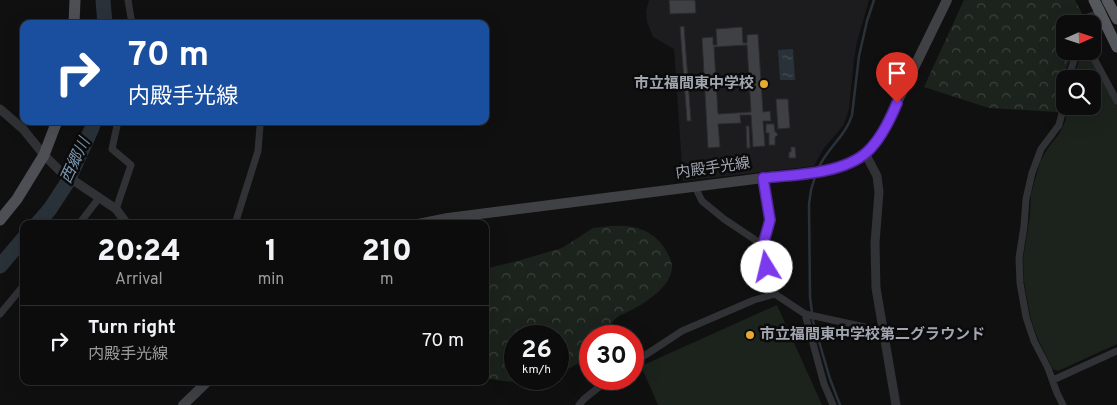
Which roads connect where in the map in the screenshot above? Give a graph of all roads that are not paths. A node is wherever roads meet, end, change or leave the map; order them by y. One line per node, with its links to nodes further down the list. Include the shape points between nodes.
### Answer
1 (75, 0): 7 (main road)
2 (128, 0): 8 (street)
3 (947, 0): 17 (main road, 内殿手光線, via 890,119)
4 (1094, 0): 9 (highway)
5 (1107, 0): 6 (highway)
6 (1117, 19)
7 (74, 20)
8 (131, 20)
9 (1117, 48)
10 (1095, 60): 11 (street)
11 (1117, 101)
12 (0, 109): 18 (street, via 23,129)
13 (1062, 115): 36 (street, via 1032,173 1019,258 1026,318)
14 (55, 125): 18 (main road)
15 (117, 125): 22 (street, via 112,149 131,165)
16 (260, 126): 26 (street, via 258,151)
17 (866, 153): 19 (main road, 内殿手光線, via 830,170); 33 (street, via 878,176 875,264)
18 (44, 155): 21 (street); 23 (main road)
19 (763, 178): 20 (main road, 内殿手光線); 28 (street, via 770,220)
20 (695, 187): 27 (main road, 内殿手光線); 28 (street, via 702,201)
21 (96, 196): 22 (street); 24 (street)
22 (116, 209): 25 (street)
23 (0, 220)
24 (81, 220)
25 (124, 220)
26 (236, 220)
27 (438, 220)
28 (763, 245): 30 (street)
29 (20, 290): 31 (street)
30 (775, 294): 32 (street); 35 (street, via 682,331)
31 (0, 314)
32 (804, 314): 33 (street); 41 (street)
33 (883, 331): 42 (street)
34 (1117, 351): 36 (street)
35 (644, 356)
36 (1053, 380): 43 (street)
37 (204, 385): 39 (main road)
38 (595, 390): 40 (street)
39 (183, 405)
40 (579, 405)
41 (833, 405)
42 (896, 405)
43 (1063, 405)

